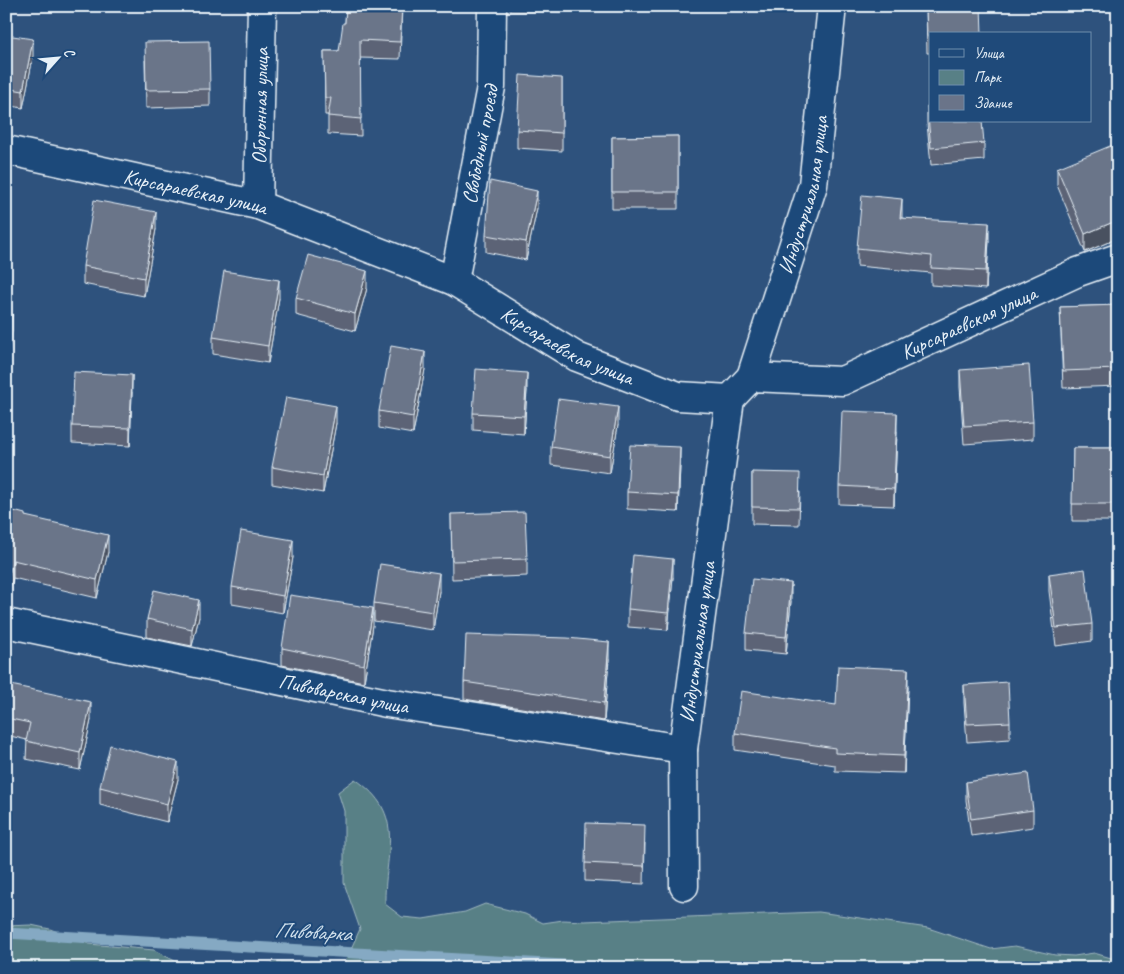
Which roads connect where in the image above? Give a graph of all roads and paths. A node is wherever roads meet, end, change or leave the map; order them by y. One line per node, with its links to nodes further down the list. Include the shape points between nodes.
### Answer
1 (262, 6): 5 (street, Оборонная улица)
2 (492, 6): 7 (street, Свободный проезд, via 491,87)
3 (832, 6): 8 (street, Индустриальная улица, via 813,185)
4 (6, 150): 5 (street, Кирсараевская улица)
5 (258, 205): 7 (street, Кирсараевская улица)
6 (1118, 258): 8 (street, Кирсараевская улица, via 1078,272 842,381)
7 (454, 281): 9 (street, Кирсараевская улица, via 577,358 678,396)
8 (750, 377): 9 (street)
9 (730, 399): 11 (street, Индустриальная улица)
10 (6, 623): 11 (street, Пивоварская улица, via 387,703)
11 (683, 749): 12 (street, Индустриальная улица)
12 (684, 886)

